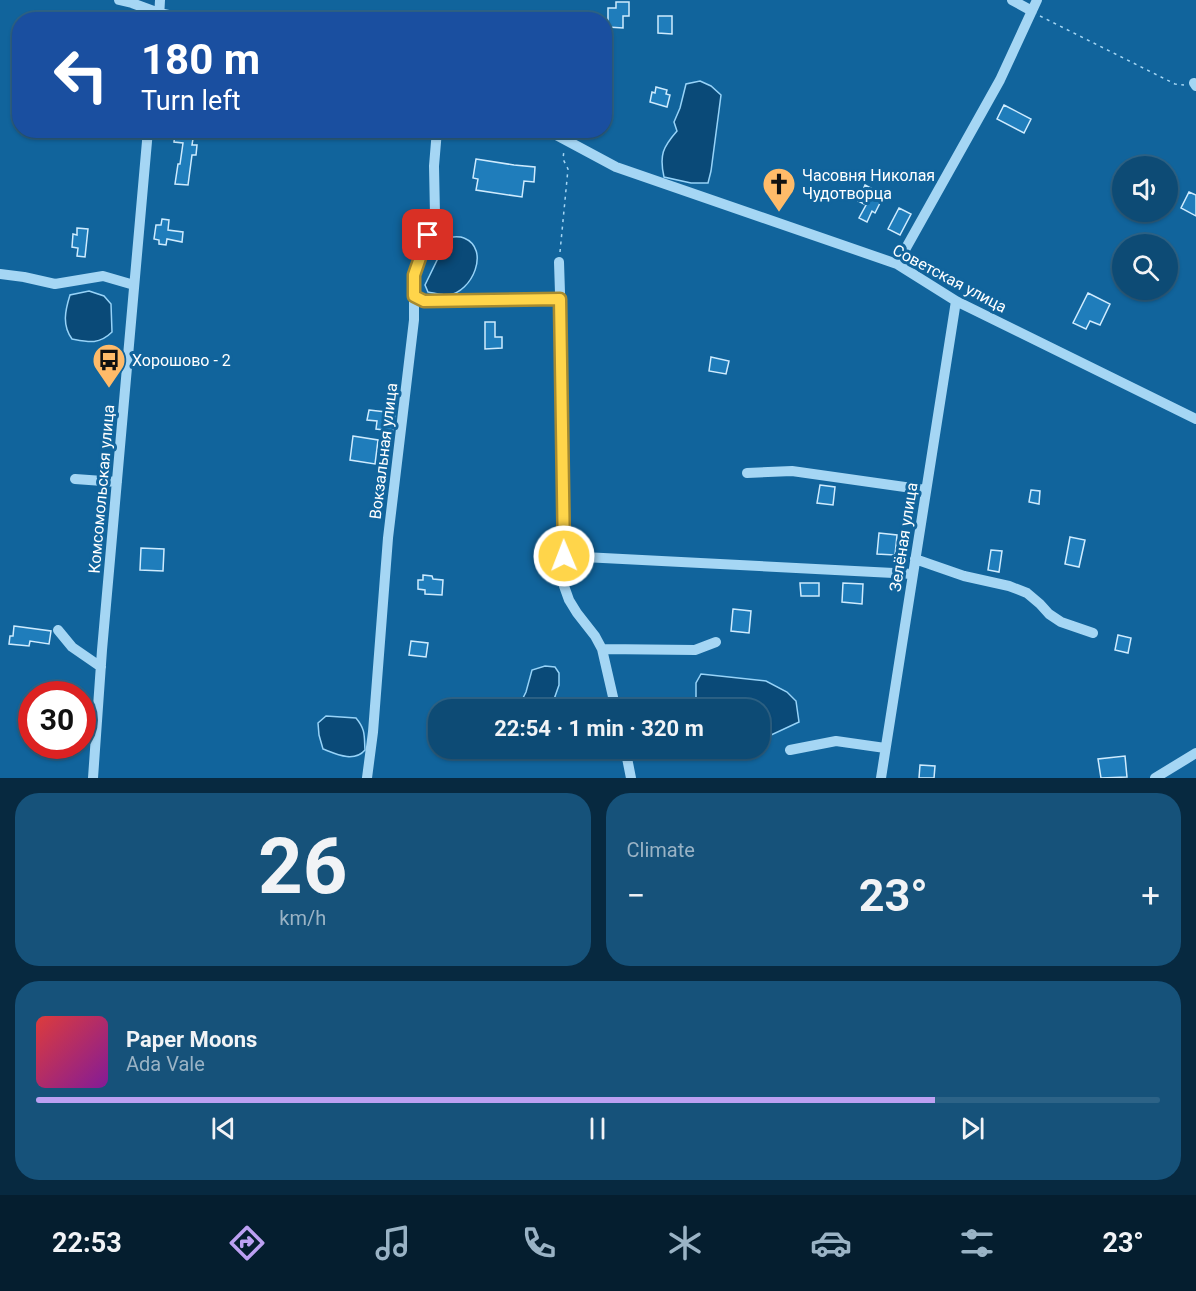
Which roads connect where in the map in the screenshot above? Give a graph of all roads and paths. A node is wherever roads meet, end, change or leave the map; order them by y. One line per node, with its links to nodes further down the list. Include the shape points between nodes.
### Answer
1 (118, 0): 5 (street)
2 (1012, 0): 4 (street)
3 (1037, 0): 4 (street)
4 (1032, 11): 6 (path, via 1175,84); 12 (street, via 1000,80)
5 (151, 12)
6 (1195, 84)
7 (147, 138): 14 (street, Комсомольская улица)
8 (436, 138): 15 (street, Вокзальная улица, via 435,215 414,275)
9 (561, 138): 10 (street, Советская улица)
10 (565, 140): 11 (path, via 563,159 568,169); 12 (street, Советская улица, via 616,167)
11 (559, 262): 16 (street)
12 (897, 264): 17 (street, Советская улица)
13 (0, 274): 14 (street, via 55,284 103,276)
14 (134, 285): 21 (street, Комсомольская улица)
15 (414, 296): 16 (street, via 424,301); 37 (street, Вокзальная улица)
16 (560, 299): 23 (street)
17 (956, 301): 18 (street, Советская улица); 22 (street, Зелёная улица)
18 (1196, 419)
19 (747, 473): 22 (street, via 792,471)
20 (75, 479): 21 (street)
21 (117, 482): 30 (street, Комсомольская улица)
22 (926, 490): 24 (street, Зелёная улица)
23 (564, 556): 25 (street); 29 (street, via 564,586 569,600)
24 (915, 559): 25 (street, Зелёная улица); 27 (street, via 1027,593 1061,622)
25 (912, 574): 32 (street, Зелёная улица)
26 (58, 630): 30 (street, via 72,647)
27 (1094, 633)
28 (716, 642): 29 (street, via 694,650)
29 (602, 649): 31 (street)
30 (101, 667): 36 (street, Комсомольская улица)
31 (613, 699)
32 (885, 748): 33 (street, via 836,741); 39 (street, Зелёная улица)
33 (790, 750)
34 (1196, 753): 40 (street)
35 (627, 759): 38 (street)
36 (93, 778)
37 (366, 778)
38 (631, 778)
39 (881, 778)
40 (1155, 778)

